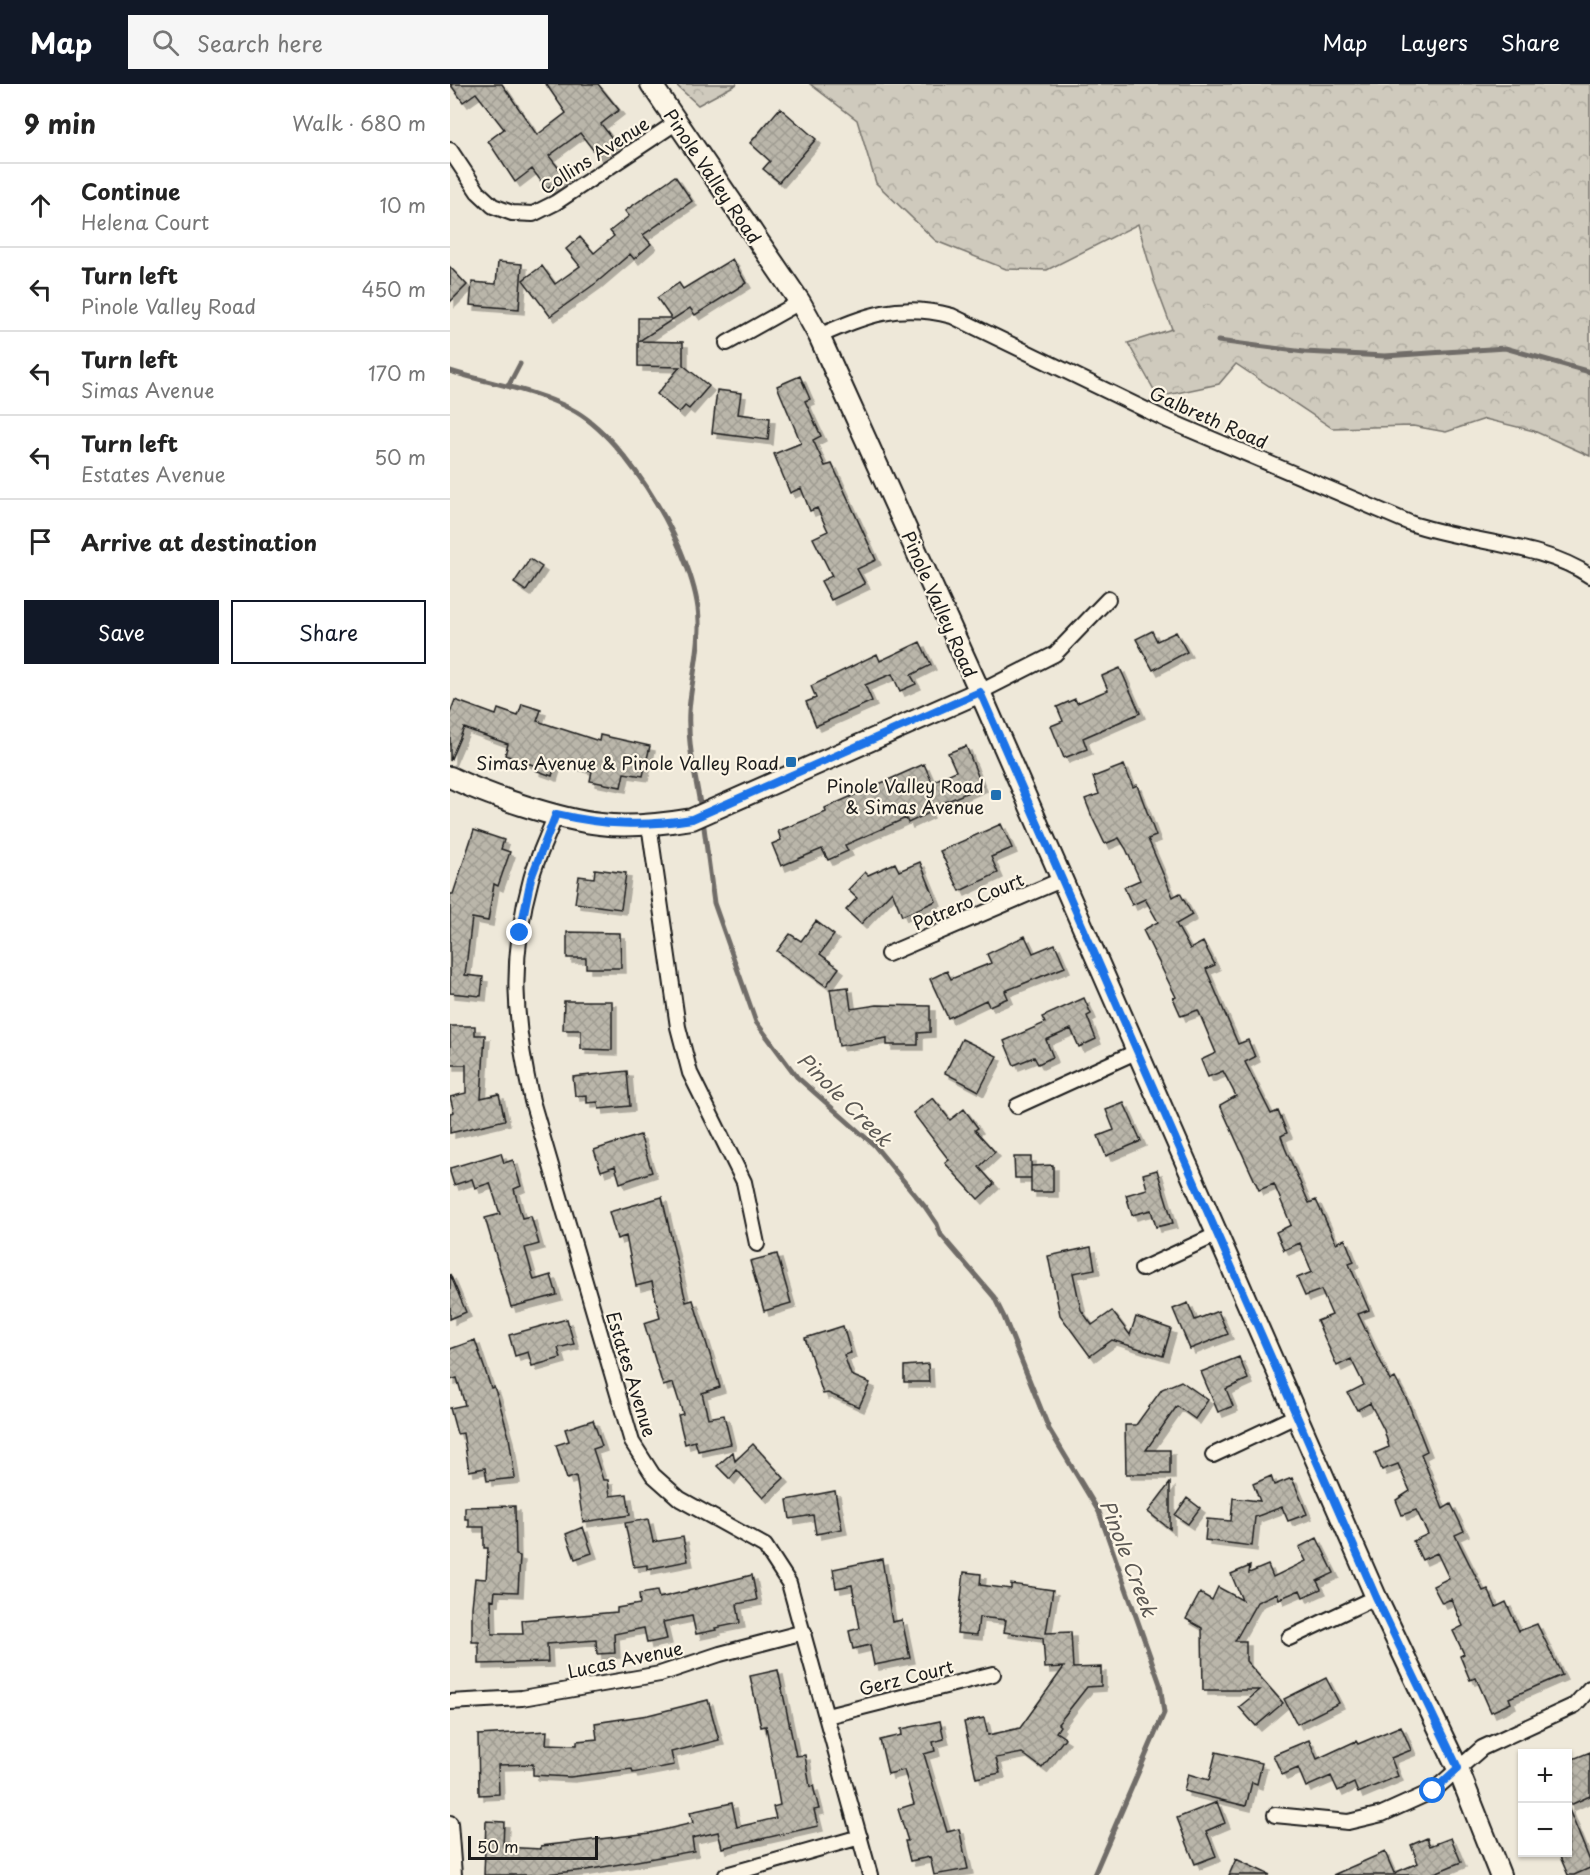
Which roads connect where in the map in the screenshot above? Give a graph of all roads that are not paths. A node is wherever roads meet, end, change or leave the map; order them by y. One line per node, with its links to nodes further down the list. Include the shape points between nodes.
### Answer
1 (651, 84): 2 (main road, Pinole Valley Road)
2 (677, 122): 3 (street, Collins Avenue, via 533,214 512,213 494,206 478,192); 4 (main road, Pinole Valley Road)
3 (450, 150)
4 (800, 302): 5 (main road, Pinole Valley Road); 6 (street)
5 (819, 336): 7 (street, Galbreth Road, via 889,310 952,316 1167,420 1410,523 1442,534 1543,555); 9 (main road, Pinole Valley Road)
6 (727, 344)
7 (1590, 576)
8 (1108, 598): 9 (street, via 1055,654)
9 (980, 692): 12 (main road, via 735,802 692,819); 13 (main road, Pinole Valley Road)
10 (450, 777): 11 (main road)
11 (556, 814): 12 (main road, via 600,824); 23 (street, Estates Avenue, via 531,878 520,933 514,983 519,1045 632,1442 653,1475 680,1499 765,1546 789,1583)
12 (653, 825): 18 (street, via 678,1027 690,1073 744,1182)
13 (1061, 880): 14 (street, Potrero Court); 15 (main road, Pinole Valley Road)
14 (888, 954)
15 (1138, 1051): 16 (street); 17 (main road, Pinole Valley Road)
16 (1017, 1106)
17 (1218, 1234): 19 (street); 20 (main road, Pinole Valley Road)
18 (757, 1244)
19 (1142, 1269)
20 (1298, 1415): 21 (street); 22 (main road, Pinole Valley Road)
21 (1213, 1455)
22 (1376, 1597): 24 (street); 29 (main road, Pinole Valley Road)
23 (804, 1632): 27 (street, Lucas Avenue, via 660,1674 522,1698); 28 (street, Estates Avenue)
24 (1290, 1638)
25 (993, 1674): 28 (street, Gerz Court)
26 (1590, 1688): 29 (street, via 1575,1705 1482,1748)
27 (450, 1702)
28 (827, 1716): 32 (street, Estates Avenue)
29 (1458, 1768): 30 (street, via 1433,1791 1382,1814 1348,1822); 36 (main road, Pinole Valley Road)
30 (1275, 1815)
31 (450, 1824): 33 (street)
32 (860, 1837): 34 (street); 35 (street, Estates Avenue)
33 (454, 1875)
34 (726, 1875)
35 (870, 1875)
36 (1500, 1875)

